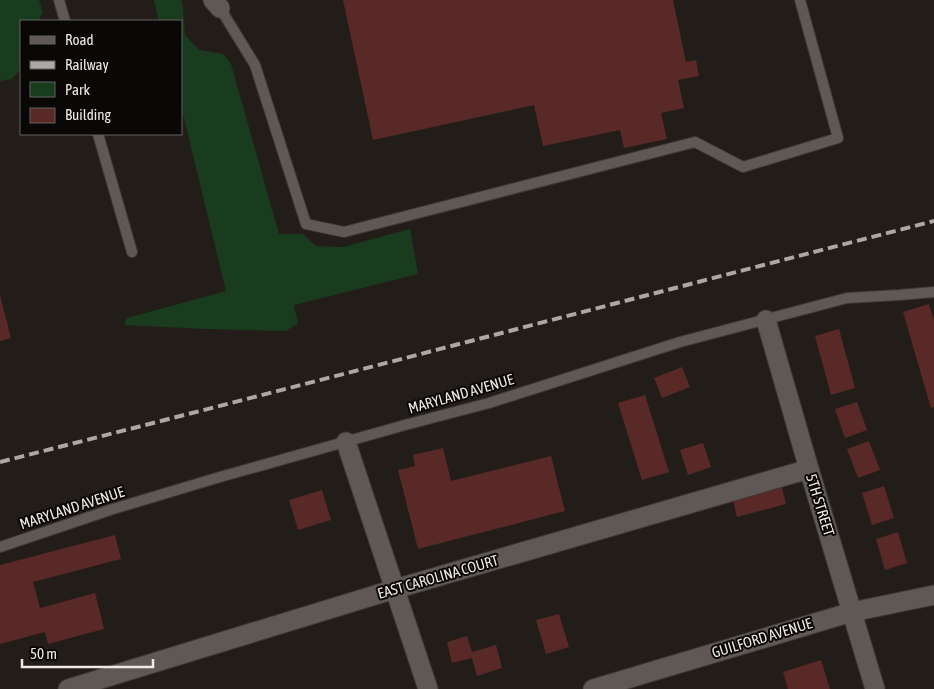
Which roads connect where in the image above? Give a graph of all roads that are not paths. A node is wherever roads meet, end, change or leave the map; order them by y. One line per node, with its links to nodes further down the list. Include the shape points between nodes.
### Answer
1 (59, 0): 4 (lane)
2 (800, 0): 3 (lane, via 838,138 743,167 695,142 344,232 306,224 255,65)
3 (216, 4)
4 (66, 20)
5 (98, 135): 6 (lane)
6 (132, 252)
7 (934, 292): 8 (lane, MARYLAND AVENUE, via 847,298)
8 (766, 320): 9 (lane, MARYLAND AVENUE, via 680,342 490,403); 10 (street, 5TH STREET)
9 (346, 442): 11 (lane, MARYLAND AVENUE, via 113,509); 12 (street)
10 (809, 469): 12 (street, EAST CAROLINA COURT); 14 (street, 5TH STREET)
11 (0, 547)
12 (394, 589): 15 (street, EAST CAROLINA COURT); 16 (street)
13 (934, 595): 14 (street, GUILFORD AVENUE)
14 (852, 612): 17 (street, GUILFORD AVENUE); 18 (street, 5TH STREET)
15 (68, 689)
16 (428, 689)
17 (593, 689)
18 (875, 689)

